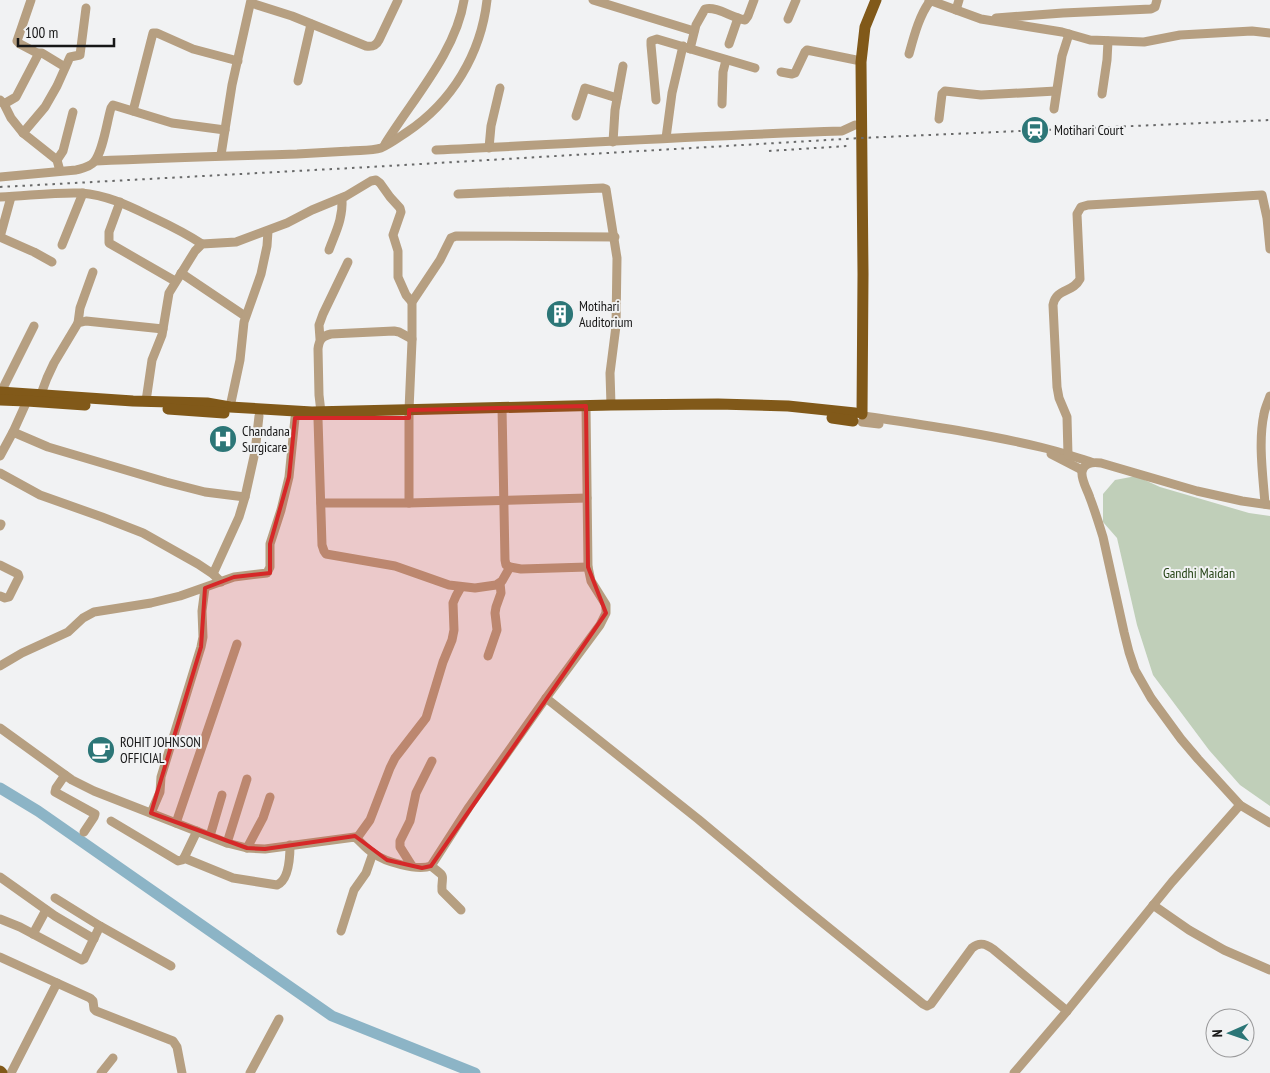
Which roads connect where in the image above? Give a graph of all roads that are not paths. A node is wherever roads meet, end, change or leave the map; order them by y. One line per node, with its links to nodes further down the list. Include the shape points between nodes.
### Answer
1 (31, 0): 26 (street, via 17,41)
2 (398, 0): 19 (street, via 375,46 366,46)
3 (464, 0): 53 (street, via 449,44)
4 (487, 0): 53 (street, via 478,42 456,84 435,110)
5 (754, 0): 16 (street, via 746,19)
6 (796, 0): 17 (street)
7 (869, 0): 29 (main road, via 860,22)
8 (876, 0): 99 (main road, via 865,27 861,62 863,274)
9 (930, 0): 15 (street); 27 (street)
10 (959, 0): 15 (street)
11 (1157, 0): 18 (street, via 1151,9)
12 (597, 1): 20 (street)
13 (251, 2): 19 (street); 30 (street)
14 (86, 8): 32 (street, via 80,55 70,57)
15 (956, 10): 18 (street)
16 (738, 18): 20 (street, via 706,8); 24 (street)
17 (788, 19)
18 (981, 19): 21 (street)
19 (311, 24): 35 (street)
20 (694, 31): 25 (street)
21 (1069, 34): 23 (street); 37 (street)
22 (1270, 34): 23 (street, via 1252,31 1174,36 1144,42)
23 (1108, 41): 38 (street)
24 (729, 44)
25 (687, 48): 28 (street); 40 (street, via 657,39 651,41); 51 (street, via 672,93)
26 (39, 54): 32 (street); 41 (street, via 16,98)
27 (909, 54)
28 (726, 60): 33 (street); 42 (street)
29 (856, 60): 34 (street, via 808,50 795,73); 48 (main road)
30 (238, 61): 44 (street, via 192,49 153,33); 49 (street)
31 (623, 66): 39 (street)
32 (65, 67): 50 (street, via 45,107)
33 (755, 68)
34 (781, 72)
35 (298, 81)
36 (500, 88): 54 (street)
37 (1056, 91): 43 (street); 47 (street, via 981,95 945,91)
38 (1102, 94)
39 (617, 98): 46 (street, via 585,88); 52 (street)
40 (656, 100)
41 (2, 102): 50 (street)
42 (722, 104)
43 (1054, 109)
44 (133, 111): 49 (street, via 172,123); 58 (street, via 112,106)
45 (74, 112): 57 (street, via 63,151)
46 (576, 116)
47 (939, 119)
48 (855, 125): 51 (street, via 842,131); 99 (main road)
49 (225, 130): 56 (street)
50 (23, 134): 57 (street)
51 (666, 138): 52 (street)
52 (614, 142): 54 (street)
53 (383, 147): 56 (street)
54 (489, 148): 55 (street)
55 (436, 150)
56 (221, 155): 58 (street)
57 (57, 160): 59 (street)
58 (96, 161): 59 (street, via 85,168)
59 (60, 171): 60 (street)
60 (0, 177)
61 (1266, 193): 73 (street); 102 (street, via 1080,207 1077,221 1080,279 1076,286 1057,295 1053,305 1057,387 1067,417)
62 (83, 194): 65 (street); 67 (street); 72 (street)
63 (458, 194): 70 (street, via 604,189)
64 (0, 197): 65 (street)
65 (11, 197): 69 (street)
66 (342, 198): 68 (street); 74 (street, via 341,220); 80 (street, via 376,180 400,208 394,235 398,277)
67 (120, 202): 71 (street); 79 (street, via 109,232 109,243)
68 (268, 231): 71 (street, via 236,242); 81 (street, via 262,274)
69 (0, 237): 75 (street)
70 (615, 237): 80 (street, via 454,236); 92 (street, via 618,283 610,372)
71 (202, 244): 78 (street)
72 (62, 245)
73 (1270, 249)
74 (329, 250)
75 (52, 262)
76 (348, 262): 86 (street, via 323,314)
77 (93, 272): 82 (street)
78 (181, 273): 79 (street); 81 (street)
79 (176, 281): 84 (street, via 169,294)
80 (412, 302): 85 (street)
81 (245, 316): 93 (street)
82 (78, 323): 84 (street, via 86,321); 87 (street, via 54,363)
83 (34, 326): 88 (street)
84 (163, 329): 91 (street, via 152,360)
85 (412, 338): 86 (street, via 399,332 382,331 331,334); 96 (street)
86 (320, 339): 98 (street)
87 (41, 394): 88 (main road); 91 (main road)
88 (0, 395): 90 (main road)
89 (1270, 396): 112 (street, via 1264,413 1261,445)
90 (27, 401): 97 (main road); 101 (street)
91 (146, 401): 93 (main road)
92 (611, 405): 94 (main road); 99 (main road, via 788,406)
93 (230, 407): 98 (main road)
94 (586, 410): 95 (main road); 99 (main road, via 726,411); 108 (street)
95 (501, 412): 96 (main road); 109 (street)
96 (409, 414): 98 (main road); 111 (street)
97 (259, 416): 100 (main road); 107 (street)
98 (320, 416): 100 (main road); 110 (street)
99 (859, 417): 102 (street, via 982,434); 105 (street, via 1010,444 1047,453)
100 (295, 418): 117 (street, via 289,477 270,544 269,570 265,574)
101 (13, 432): 103 (street); 107 (street, via 48,448 166,482 213,494)
102 (1068, 455): 104 (street)
103 (0, 456)
104 (1092, 462): 105 (street); 112 (street, via 1197,491)
105 (1082, 470): 132 (street, via 1099,521 1135,670 1181,739)
106 (0, 473): 116 (street, via 40,495 143,533)
107 (245, 497): 116 (street)
108 (587, 498): 109 (street); 115 (street)
109 (503, 500): 111 (street); 114 (street, via 505,560)
110 (322, 503): 111 (street); 119 (street, via 322,545 326,554 395,566)
111 (409, 503)
112 (1267, 505)
113 (0, 565): 121 (street, via 18,574 19,578 8,597)
114 (510, 567): 115 (street); 118 (street)
115 (588, 567): 125 (street, via 591,581 606,605 606,612 600,625)
116 (213, 574): 117 (street)
117 (220, 582): 120 (street)
118 (500, 583): 119 (street, via 492,587); 123 (street, via 497,630)
119 (461, 587): 140 (street, via 453,604 452,640 426,718 395,758 370,820)
120 (205, 588): 124 (street, via 151,603 87,615 68,632); 133 (street, via 201,647 161,777 160,792)
121 (0, 596)
122 (237, 644): 135 (street)
123 (488, 656)
124 (2, 662)
125 (546, 698): 147 (street); 162 (street, via 923,1004 931,1004 972,948 984,944)
126 (0, 728): 128 (street)
127 (432, 761): 146 (street, via 419,786 410,821 400,841 400,847)
128 (65, 775): 133 (street, via 94,791); 138 (street, via 55,792 95,814)
129 (247, 779): 141 (street)
130 (222, 795): 139 (street)
131 (270, 797): 143 (street)
132 (1240, 805): 136 (street); 150 (street)
133 (151, 813): 135 (street)
134 (111, 821): 145 (street, via 176,861)
135 (176, 823): 137 (street)
136 (1270, 823)
137 (197, 831): 139 (street); 145 (street)
138 (84, 832)
139 (210, 836): 141 (street)
140 (357, 838): 142 (street); 144 (street)
141 (227, 843): 143 (street)
142 (290, 845): 143 (street); 145 (street, via 284,879 277,885 233,878)
143 (247, 848)
144 (373, 853): 146 (street); 155 (street, via 366,873 354,890)
145 (184, 858)
146 (412, 866): 147 (street)
147 (431, 866): 152 (street, via 443,877 442,891)
148 (0, 877): 151 (street)
149 (55, 898): 154 (street)
150 (1153, 905): 160 (street, via 1224,950); 162 (street)
151 (46, 910): 156 (street); 157 (street)
152 (461, 910)
153 (0, 919): 156 (street)
154 (100, 926): 157 (street); 159 (street)
155 (341, 931)
156 (33, 934): 157 (street, via 82,960)
157 (94, 939)
158 (0, 957): 161 (street)
159 (170, 966)
160 (1270, 970)
161 (57, 983): 165 (street); 167 (street, via 90,998 95,1010 173,1041)
162 (1067, 1011): 169 (street)
163 (279, 1019): 168 (street)
164 (113, 1058): 166 (street)
165 (11, 1073)
166 (101, 1073)
167 (182, 1073)
168 (250, 1073)
169 (1014, 1073)

